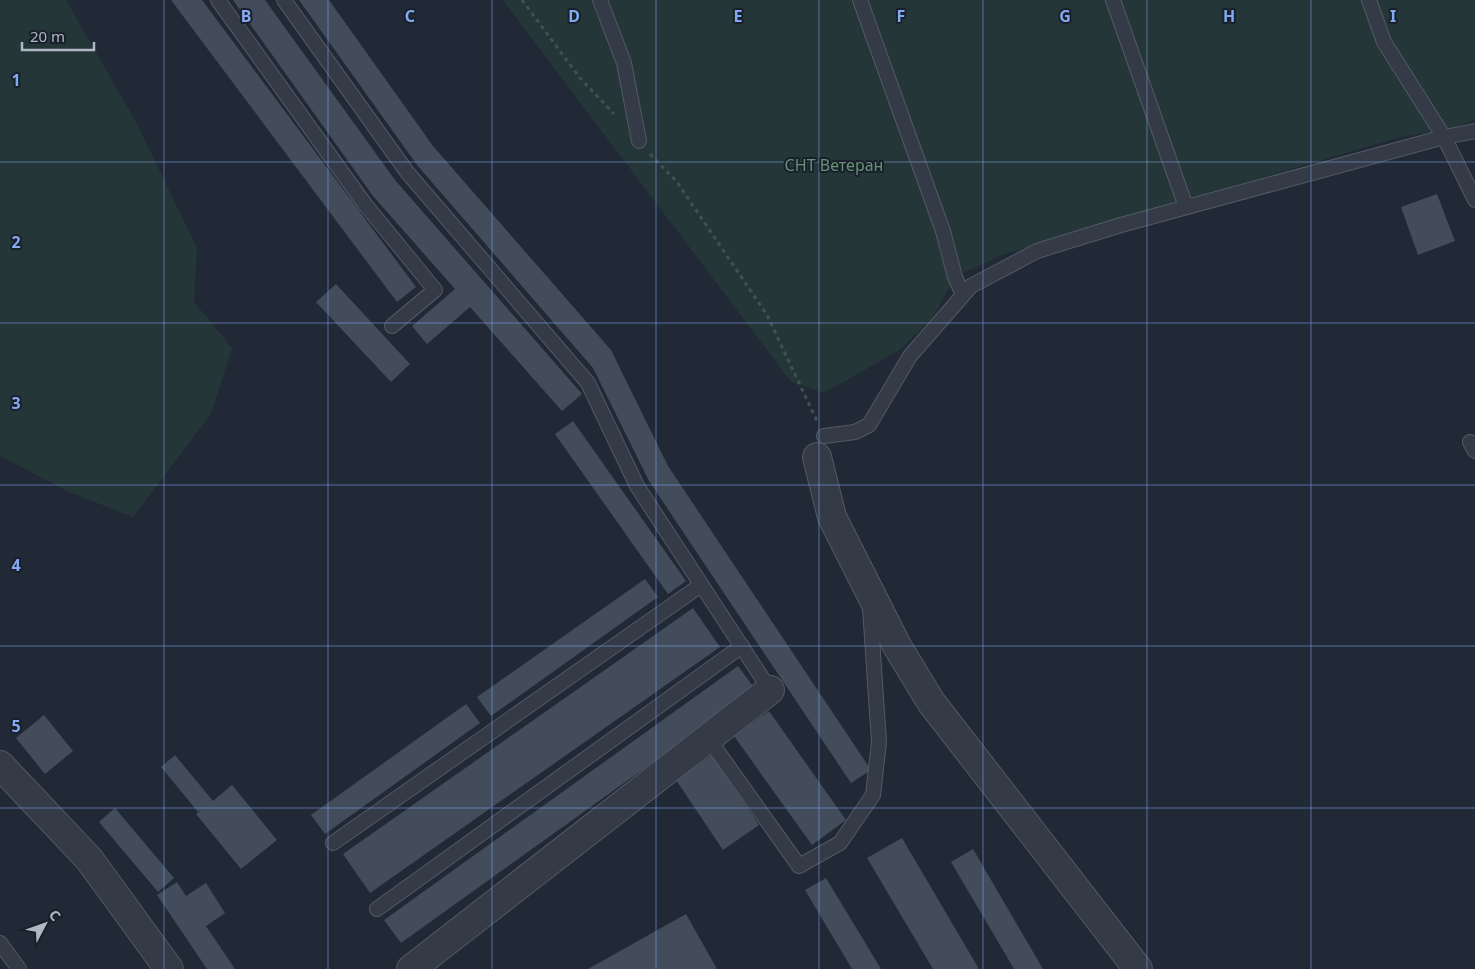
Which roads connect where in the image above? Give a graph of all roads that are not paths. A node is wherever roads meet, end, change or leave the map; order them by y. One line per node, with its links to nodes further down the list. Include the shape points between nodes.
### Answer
1 (218, 0): 13 (lane, via 364,203 435,290)
2 (284, 0): 15 (lane, via 406,172 588,383 637,486)
3 (600, 0): 9 (lane, via 624,63)
4 (860, 0): 12 (lane, via 944,231 955,277)
5 (1113, 0): 11 (lane)
6 (1369, 0): 8 (lane, via 1384,42)
7 (1475, 131): 8 (lane)
8 (1444, 137): 10 (lane); 11 (lane)
9 (639, 142)
10 (1475, 200)
11 (1186, 207): 12 (lane, via 1037,250 971,286)
12 (963, 295): 14 (lane, via 910,356 869,425)
13 (392, 326)
14 (821, 447): 16 (street, via 832,517)
15 (701, 585): 17 (lane); 21 (lane)
16 (869, 590): 19 (lane, via 879,742 873,795 840,843 799,866); 27 (street, via 897,646 931,702)
17 (742, 646): 18 (lane); 22 (lane)
18 (770, 690): 19 (street)
19 (708, 738): 26 (street)
20 (0, 765): 25 (street, via 89,859)
21 (333, 844)
22 (377, 909)
23 (0, 943): 24 (lane)
24 (19, 969)
25 (169, 969)
26 (411, 969)
27 (1138, 969)

